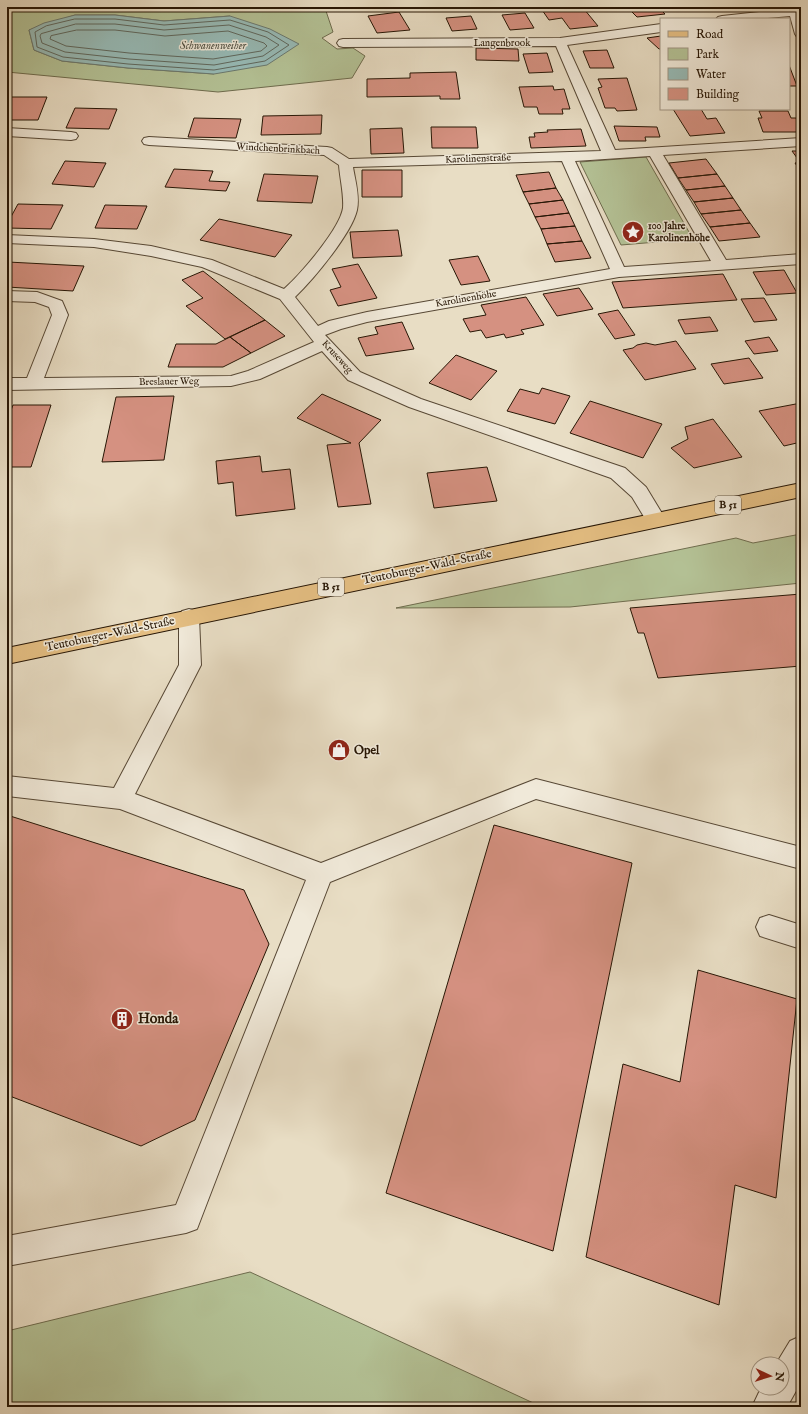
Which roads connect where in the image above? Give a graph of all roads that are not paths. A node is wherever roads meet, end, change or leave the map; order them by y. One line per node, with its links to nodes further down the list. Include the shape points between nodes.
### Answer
1 (798, 11): 2 (street); 4 (street)
2 (732, 18)
3 (660, 28): 5 (street, Langenbrook)
4 (801, 34)
5 (560, 42): 6 (street, Langenbrook); 12 (street)
6 (342, 43)
7 (7, 132): 8 (street)
8 (71, 136)
9 (149, 141): 14 (street, Windchenbrinkbach, via 327,151)
10 (801, 142): 11 (street, Karolinenstraße)
11 (654, 151): 12 (street, Karolinenstraße); 17 (street)
12 (610, 155): 13 (street, Karolinenstraße)
13 (567, 157): 14 (street, Karolinenstraße); 18 (street)
14 (346, 163): 20 (street, via 350,210 337,235 300,283)
15 (7, 238): 20 (street, Kruseweg, via 94,243 207,263)
16 (801, 259): 17 (street, Karolinenhöhe)
17 (721, 264): 18 (street, Karolinenhöhe)
18 (619, 272): 21 (street, Karolinenhöhe, via 367,316 335,325)
19 (7, 296): 23 (street, via 37,297 56,304 60,315)
20 (286, 296): 21 (street, Kruseweg)
21 (320, 338): 23 (street, Breslauer Weg, via 254,375 231,381); 25 (street, Kruseweg, via 354,376 415,403 618,473 639,492)
22 (7, 384): 23 (street, Breslauer Weg)
23 (33, 384)
24 (801, 490): 25 (main road, Teutoburger-Wald-Straße / B 51)
25 (656, 520): 26 (main road, Teutoburger-Wald-Straße / B 51)
26 (189, 617): 27 (main road, Teutoburger-Wald-Straße / B 51); 29 (street, via 190,665)
27 (7, 656)
28 (7, 786): 29 (street)
29 (120, 799): 31 (street)
30 (801, 858): 31 (street, via 536,789)
31 (321, 874): 34 (street, via 186,1218)
32 (769, 927): 33 (street)
33 (801, 937)
34 (7, 1250)
35 (801, 1352): 36 (street)
36 (790, 1371)
37 (775, 1396): 38 (street)
38 (768, 1407)

